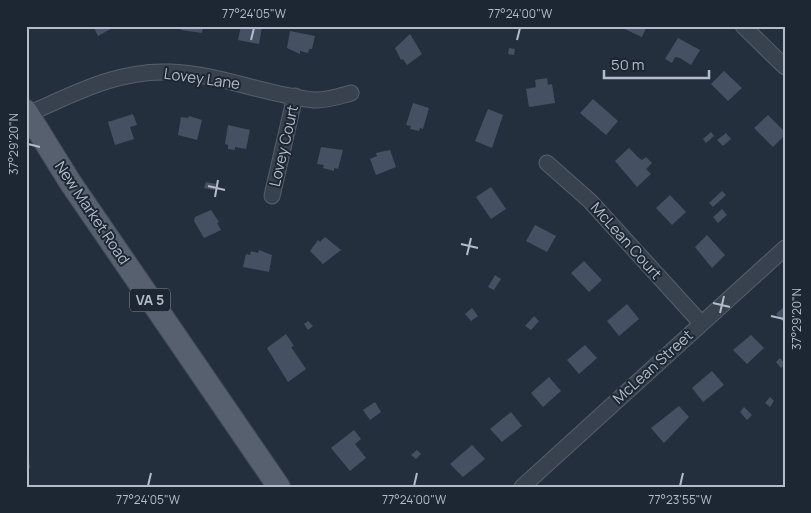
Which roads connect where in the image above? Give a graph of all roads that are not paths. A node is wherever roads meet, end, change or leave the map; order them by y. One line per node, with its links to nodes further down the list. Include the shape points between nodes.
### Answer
1 (743, 26): 2 (street)
2 (785, 67)
3 (351, 94): 4 (street, Lovey Lane, via 324,100)
4 (295, 96): 5 (street, Lovey Lane, via 204,76 137,72 107,80); 7 (street, Lovey Court)
5 (27, 113): 10 (main road, New Market Road / VA 5, via 70,182)
6 (547, 163): 9 (street, McLean Court, via 590,201)
7 (272, 196)
8 (785, 248): 9 (street, McLean Street)
9 (701, 323): 11 (street, McLean Street)
10 (279, 487)
11 (522, 487)

